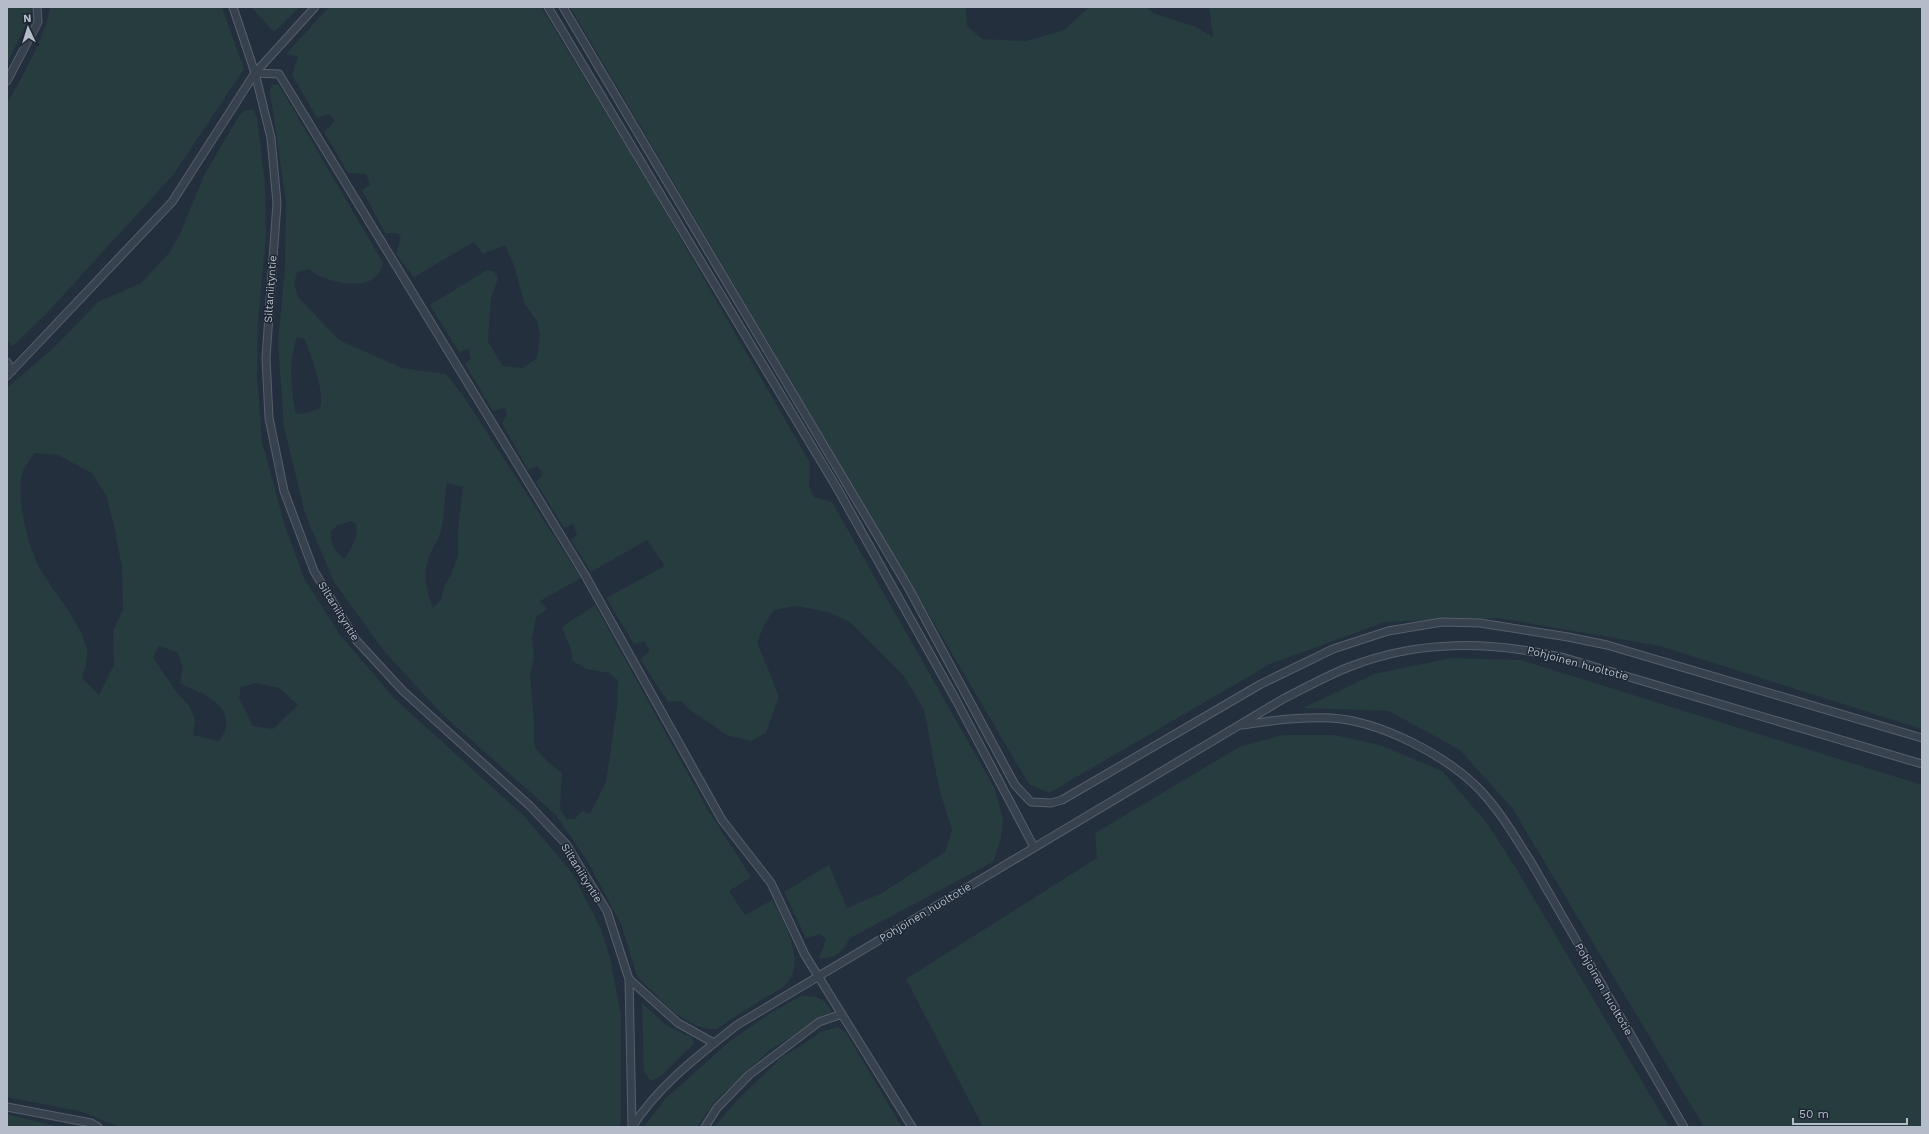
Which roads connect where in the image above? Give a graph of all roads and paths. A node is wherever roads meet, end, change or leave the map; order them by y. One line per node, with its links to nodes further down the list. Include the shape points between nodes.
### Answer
1 (37, 7): 7 (lane, via 38,22)
2 (233, 7): 6 (lane, Siltaniityntie)
3 (315, 7): 6 (lane)
4 (548, 7): 13 (lane, via 836,488 956,700)
5 (563, 7): 11 (lane, via 908,587 1015,785 1030,802 1051,803 1062,800 1261,684 1333,649 1388,630 1442,622 1480,623 1607,645)
6 (255, 74): 9 (lane, via 172,202); 14 (lane, via 280,74 585,575 722,820 772,883 805,955); 15 (lane, Siltaniityntie, via 271,138 277,203 266,358 269,418 284,492 314,571 356,640 403,691 530,806 566,844 607,911)
7 (7, 81)
8 (7, 362): 9 (lane)
9 (9, 373)
10 (1239, 726): 12 (lane, Pohjoinen huoltotie, via 1327,676 1377,658 1433,646 1468,644 1531,650 1565,658); 13 (lane, Pohjoinen huoltotie); 23 (lane, Pohjoinen huoltotie, via 1284,718 1333,718 1378,728 1416,744 1449,765 1480,790 1531,862)
11 (1922, 738)
12 (1922, 764)
13 (1034, 847): 14 (lane, Pohjoinen huoltotie)
14 (818, 975): 16 (lane); 17 (lane, Pohjoinen huoltotie)
15 (629, 979): 17 (lane, via 678,1023); 19 (lane, Siltaniityntie)
16 (842, 1014): 21 (lane, via 819,1022 749,1075 717,1108); 22 (lane)
17 (714, 1042): 19 (lane, Pohjoinen huoltotie, via 662,1089)
18 (7, 1106): 20 (lane, via 91,1123)
19 (632, 1126)
20 (98, 1127)
21 (705, 1127)
22 (912, 1127)
23 (1684, 1127)

